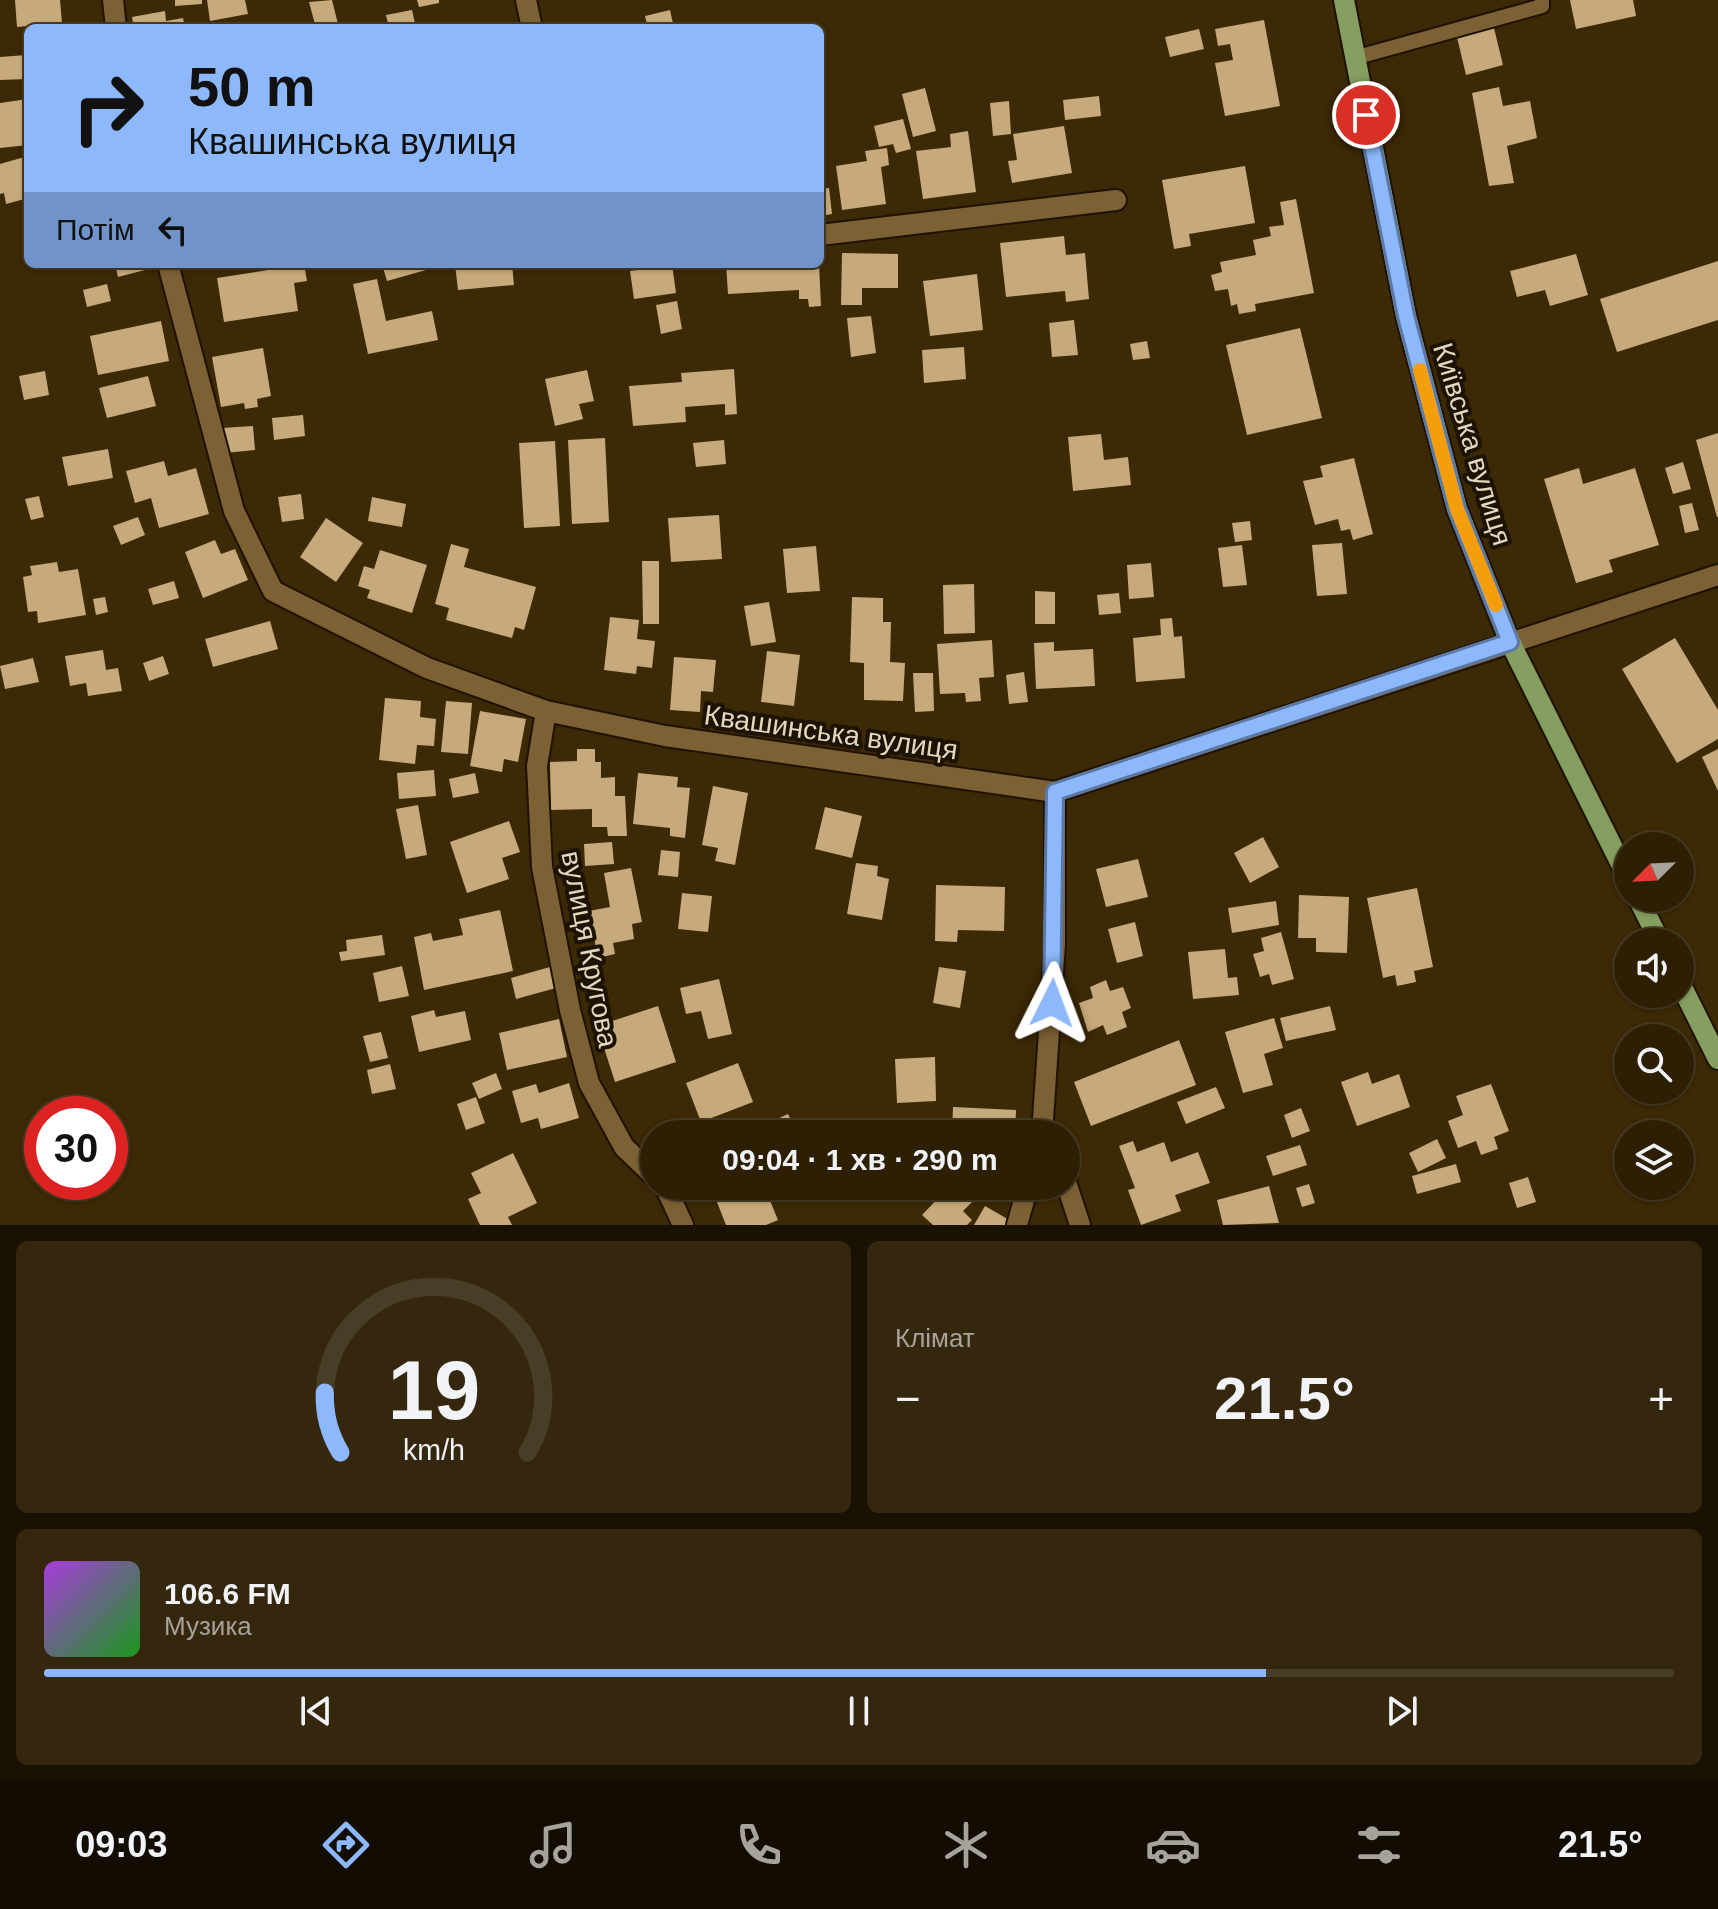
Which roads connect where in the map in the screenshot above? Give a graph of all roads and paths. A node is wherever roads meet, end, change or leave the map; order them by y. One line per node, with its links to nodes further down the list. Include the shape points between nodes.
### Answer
1 (113, 0): 5 (street)
2 (526, 0): 6 (street)
3 (1344, 0): 7 (main road, Київська вулиця)
4 (1542, 0): 7 (lane, via 1542,6)
5 (116, 24)
6 (531, 24)
7 (1354, 58): 12 (main road, Київська вулиця, via 1406,316 1453,494)
8 (1116, 200): 9 (street)
9 (824, 235)
10 (169, 268): 13 (street, Квашинська вулиця, via 234,511 273,591 427,668)
11 (1718, 575): 12 (street, Квашинська вулиця)
12 (1510, 642): 14 (street, Квашинська вулиця); 15 (main road, Київська вулиця)
13 (546, 711): 14 (street, Квашинська вулиця, via 665,736); 19 (street, вулиця Кругова, via 537,766 542,867 570,1010 589,1083 624,1147)
14 (1055, 792): 18 (street)
15 (1614, 850)
16 (1692, 1008): 17 (main road)
17 (1718, 1059)
18 (1046, 1120)
19 (640, 1162)
20 (671, 1200): 23 (street)
21 (1024, 1200): 24 (street)
22 (1072, 1200): 25 (street)
23 (683, 1225)
24 (1017, 1225)
25 (1080, 1225)

